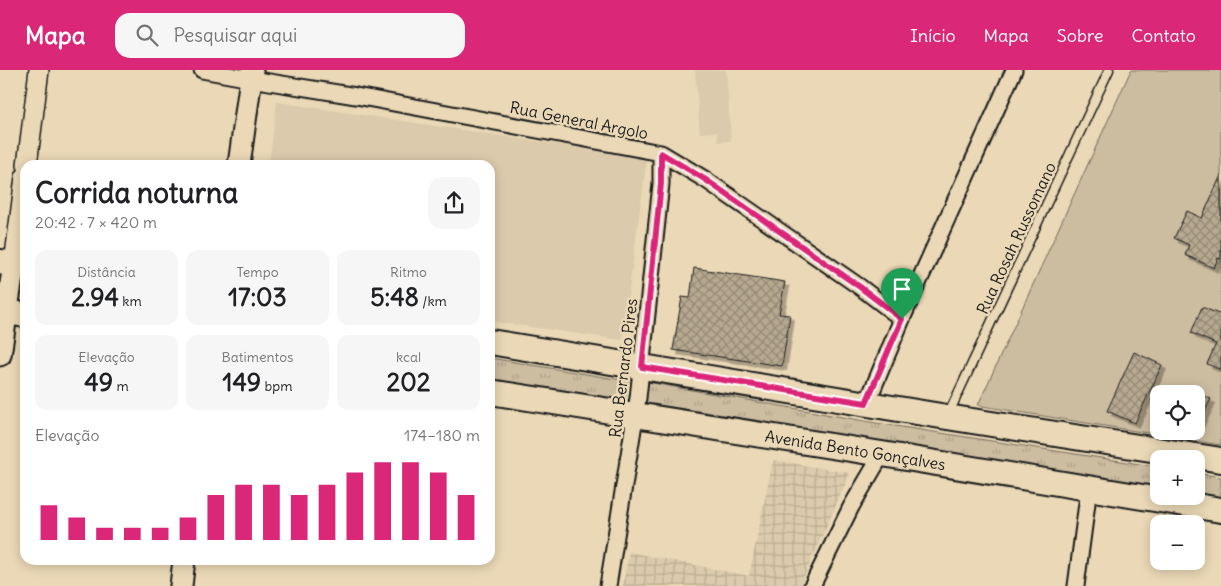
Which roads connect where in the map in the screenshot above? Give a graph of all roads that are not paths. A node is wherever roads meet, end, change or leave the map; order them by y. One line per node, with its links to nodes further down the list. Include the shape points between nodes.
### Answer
1 (39, 70): 7 (street)
2 (202, 70): 5 (street, Rua General Argolo)
3 (1014, 70): 12 (street)
4 (1109, 70): 19 (lane, Rua Rosah Russomano)
5 (251, 74): 6 (street, Rua General Argolo); 8 (main road)
6 (661, 153): 12 (street, Rua General Argolo, via 706,180); 15 (street, Rua Bernardo Pires, via 661,184)
7 (27, 160)
8 (240, 160)
9 (20, 213): 10 (street)
10 (13, 264): 11 (main road)
11 (8, 306): 14 (main road)
12 (902, 319): 17 (street)
13 (495, 343): 15 (main road)
14 (0, 355)
15 (642, 367): 17 (main road); 18 (street, Rua Bernardo Pires)
16 (495, 393): 18 (main road, Avenida Bento Gonçalves)
17 (866, 403): 19 (main road)
18 (636, 415): 20 (main road, Avenida Bento Gonçalves); 26 (street, Rua Bernardo Pires)
19 (947, 417): 21 (main road)
20 (882, 454): 22 (main road, Avenida Bento Gonçalves); 27 (street, via 851,507)
21 (1221, 460)
22 (1089, 488): 23 (main road, Avenida Bento Gonçalves); 28 (street)
23 (1221, 510)
24 (183, 565): 25 (main road)
25 (181, 586)
26 (608, 586)
27 (812, 586)
28 (1076, 586)

